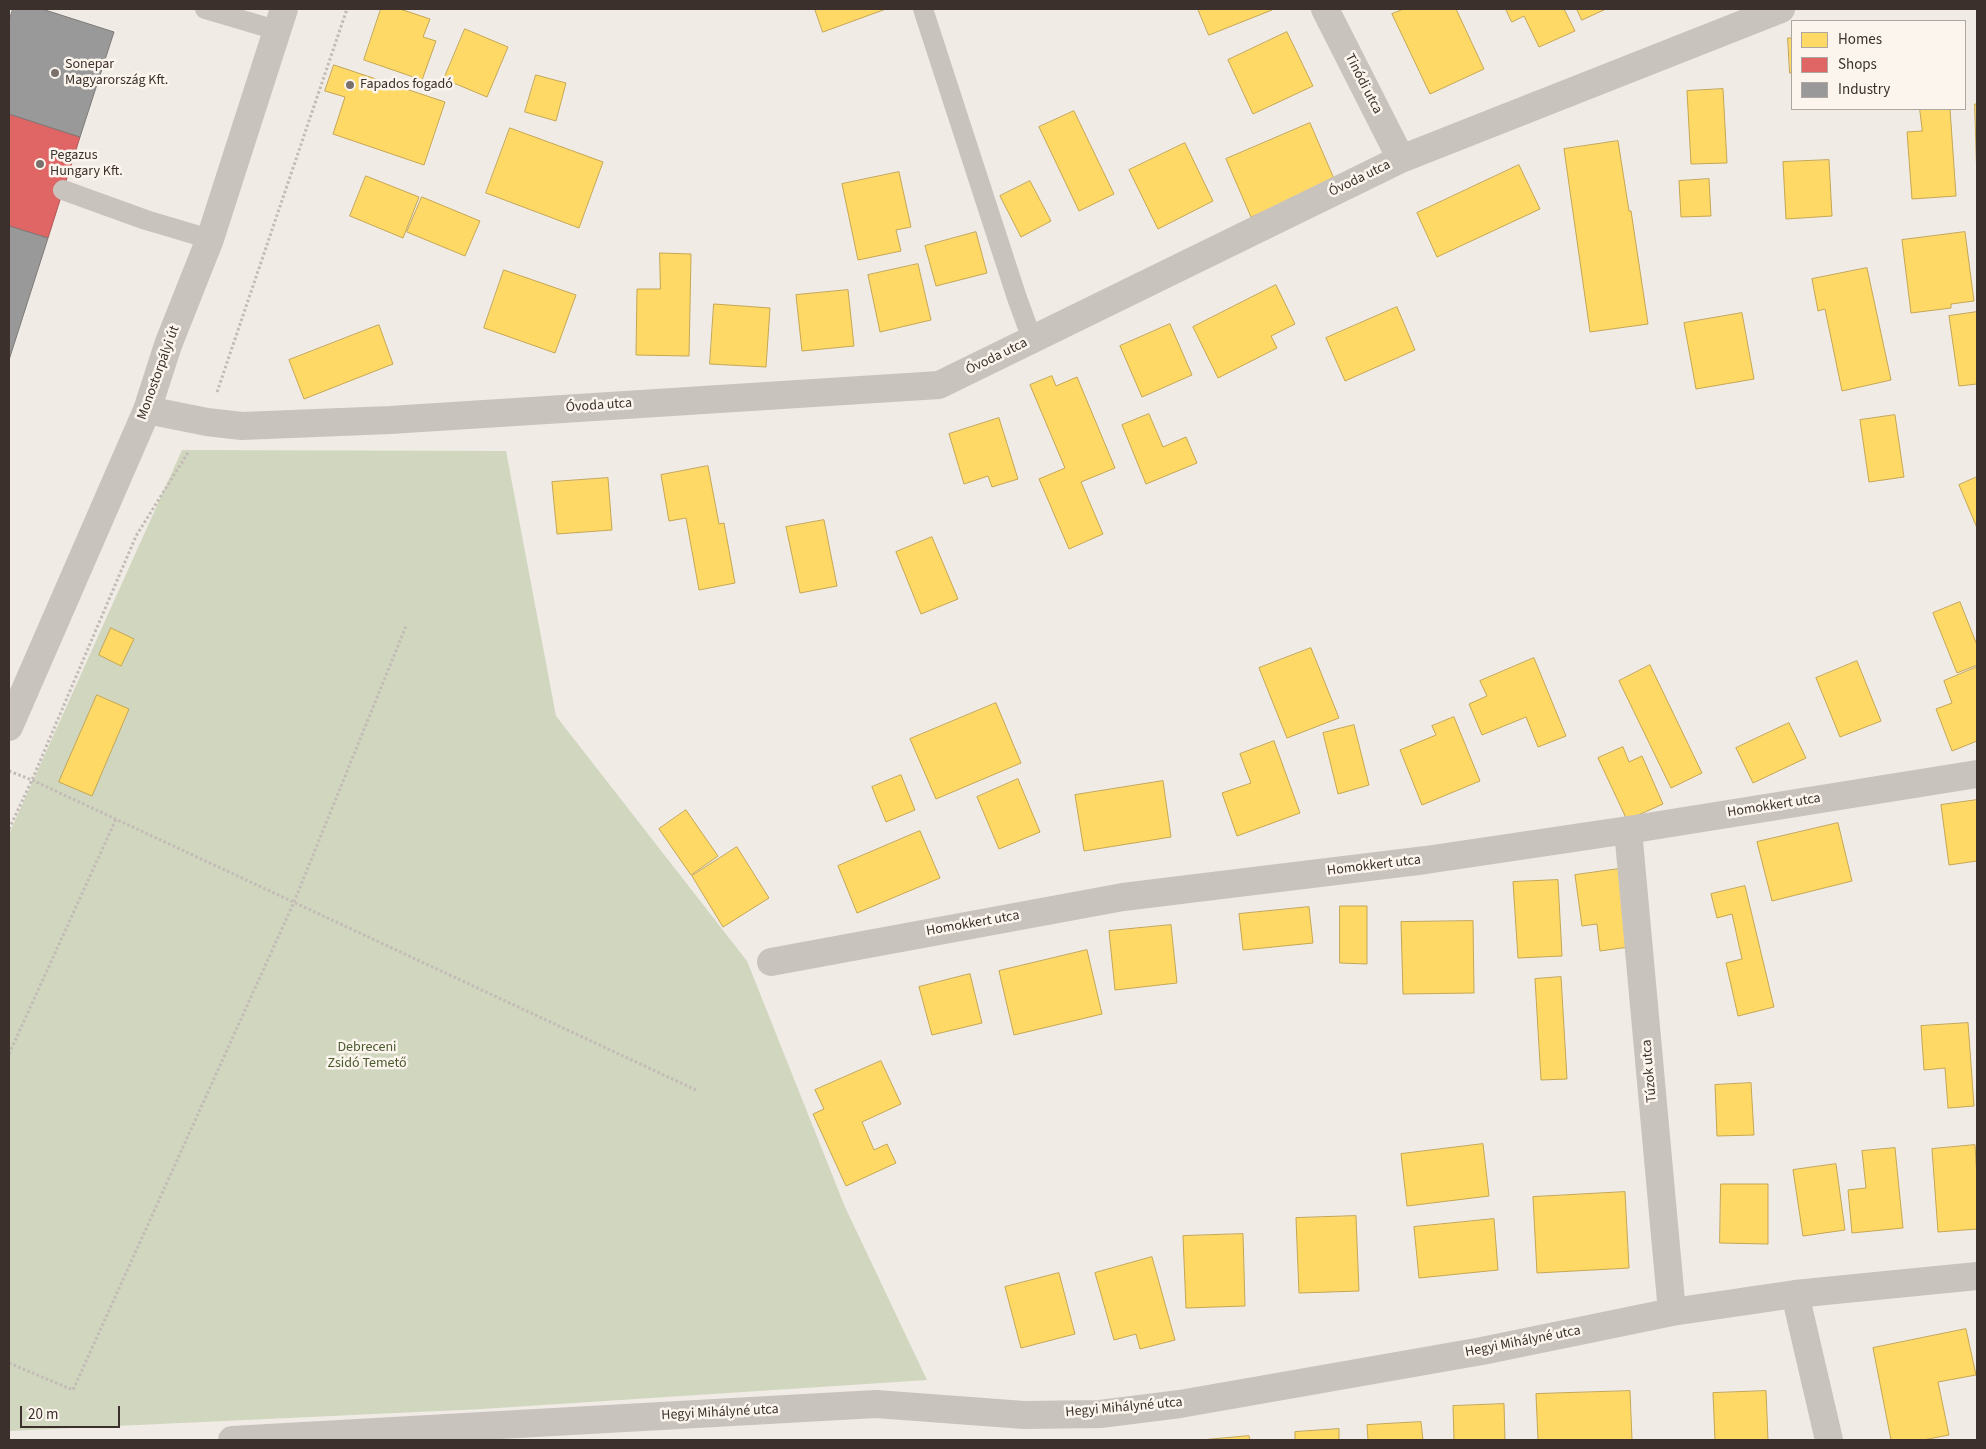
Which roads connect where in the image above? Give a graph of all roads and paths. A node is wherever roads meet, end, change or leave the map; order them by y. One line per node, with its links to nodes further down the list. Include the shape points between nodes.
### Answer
1 (205, 9): 5 (lane)
2 (923, 9): 9 (lane)
3 (1325, 9): 6 (street, Tinódi utca)
4 (1781, 9): 6 (street, Óvoda utca)
5 (280, 19): 8 (street, Monostorpályi út)
6 (1401, 159): 9 (street, Óvoda utca)
7 (63, 190): 8 (lane)
8 (210, 239): 10 (street, Monostorpályi út, via 168,345)
9 (1032, 339): 10 (street, Óvoda utca, via 939,385 390,420 242,426)
10 (147, 410): 12 (street, Monostorpályi út)
11 (406, 626): 17 (path)
12 (9, 727)
13 (9, 771): 15 (path)
14 (1977, 774): 16 (street, Homokkert utca)
15 (116, 819): 17 (path); 19 (path)
16 (1628, 830): 18 (street, Homokkert utca, via 1426,860 1124,896); 23 (street, Túzok utca)
17 (294, 902): 20 (path); 24 (path, via 73,1390)
18 (771, 962)
19 (9, 1054)
20 (696, 1090)
21 (1977, 1276): 22 (street, Hegyi Mihályné utca)
22 (1794, 1294): 23 (street, Hegyi Mihályné utca); 26 (street)
23 (1672, 1312): 25 (street, Hegyi Mihályné utca, via 1453,1356 1180,1404 1100,1414 1024,1415 876,1404)
24 (9, 1363)
25 (232, 1440)
26 (1829, 1440)

